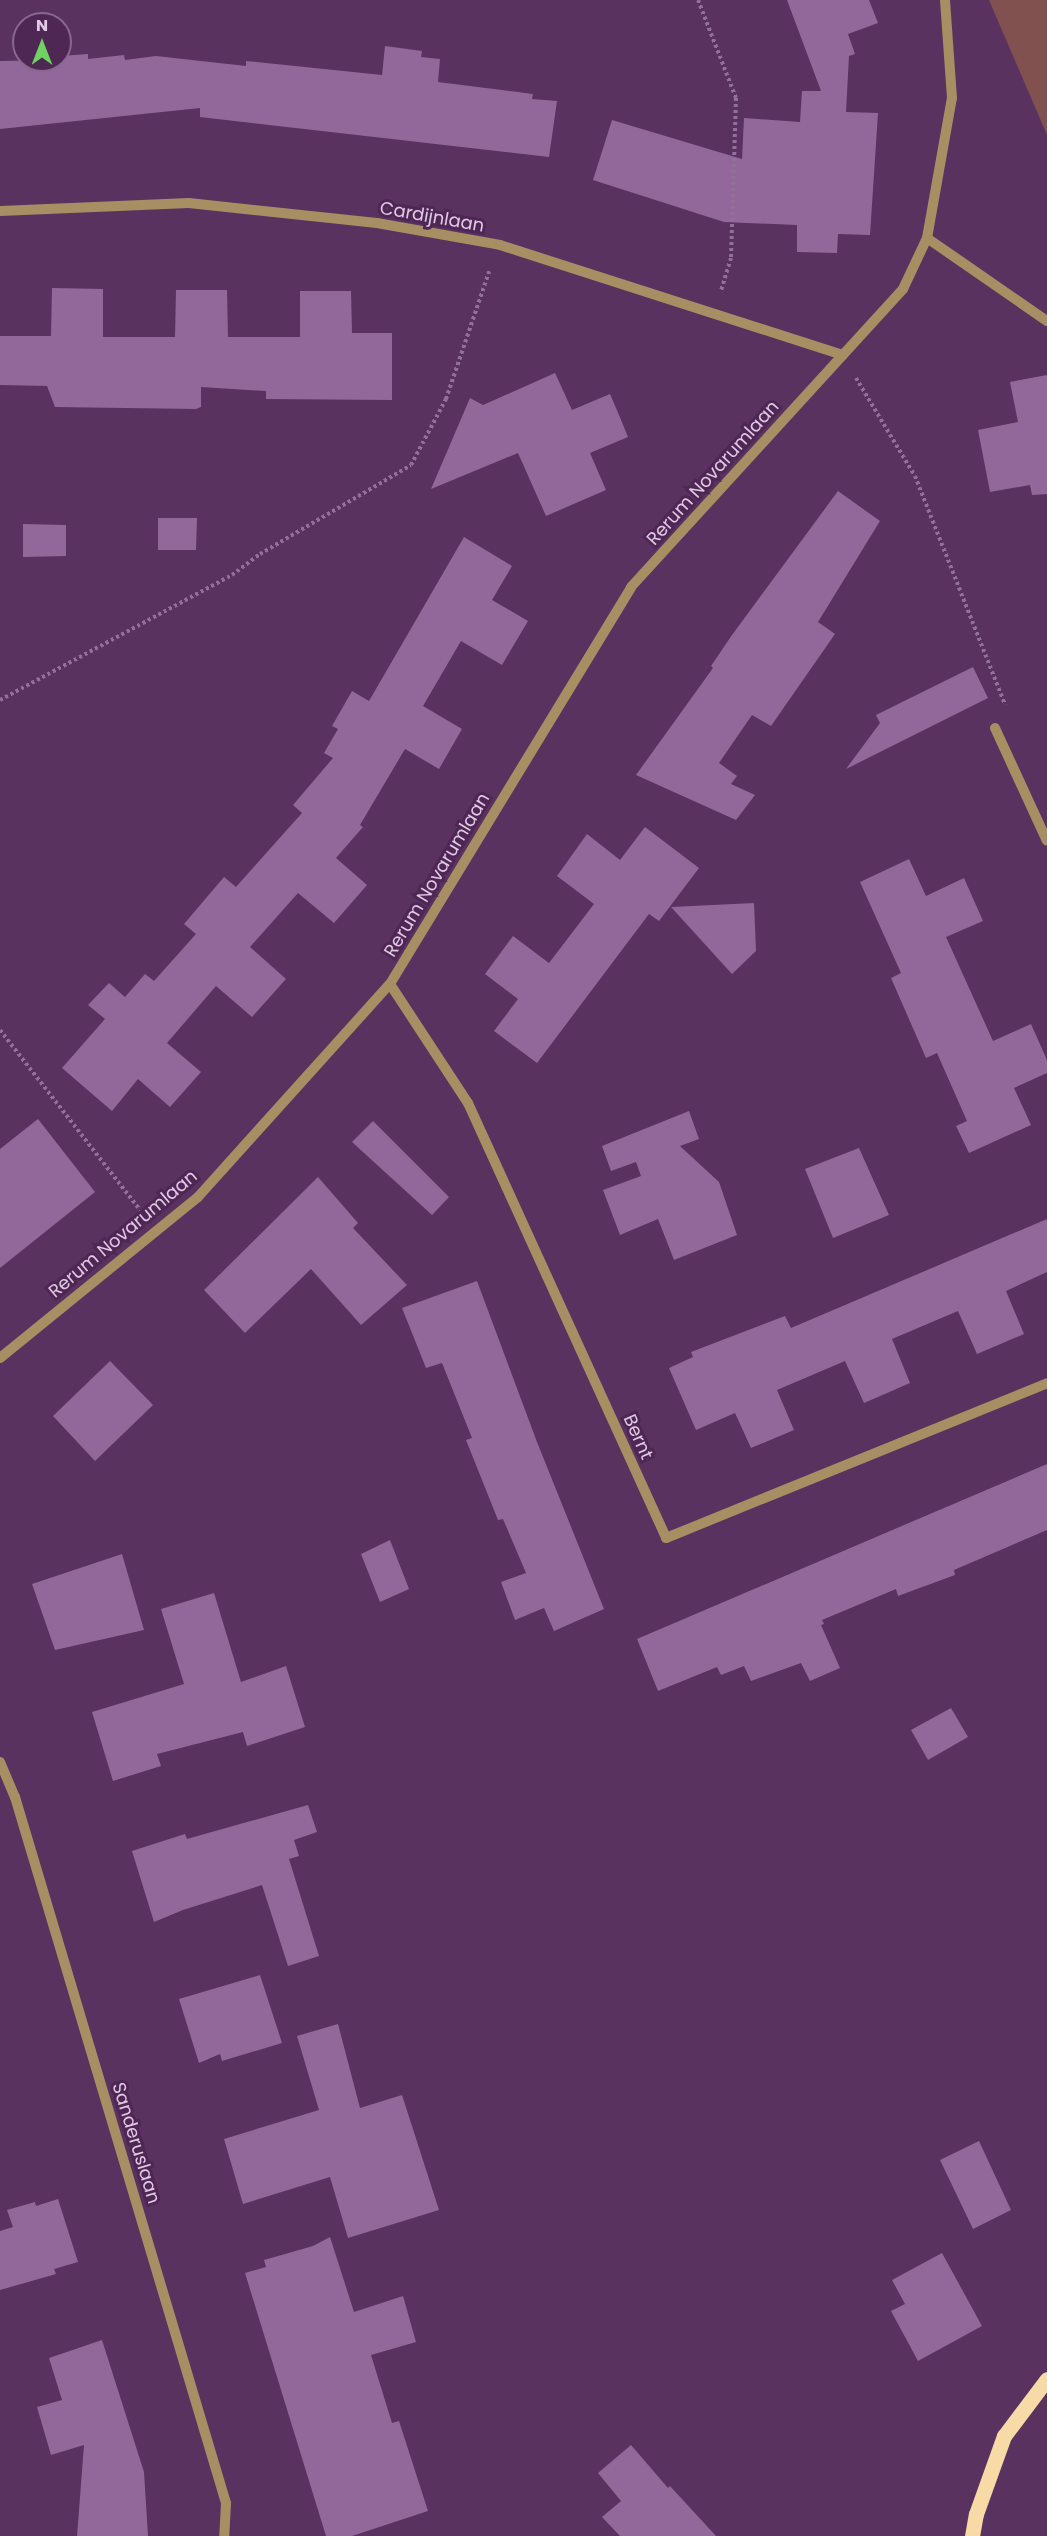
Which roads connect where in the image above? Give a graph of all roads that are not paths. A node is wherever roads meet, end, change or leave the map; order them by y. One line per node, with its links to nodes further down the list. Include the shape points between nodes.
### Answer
1 (945, 0): 3 (street, Rerum Novarumlaan, via 952,98)
2 (0, 211): 5 (street, Cardijnlaan, via 189,202 377,223 500,245)
3 (927, 238): 4 (street); 5 (street, Rerum Novarumlaan, via 903,290)
4 (1047, 321)
5 (843, 355): 8 (street, Rerum Novarumlaan, via 631,588)
6 (995, 728): 7 (street)
7 (1047, 841)
8 (390, 984): 9 (street, Rerum Novarumlaan, via 198,1197); 10 (street, Bernt, via 468,1103 666,1538)
9 (0, 1358)
10 (1047, 1383)
11 (0, 1762): 13 (street, Sanderuslaan, via 15,1797 226,2503)
12 (1047, 2379): 14 (main road, via 1004,2436)
13 (224, 2536)
14 (972, 2536)

